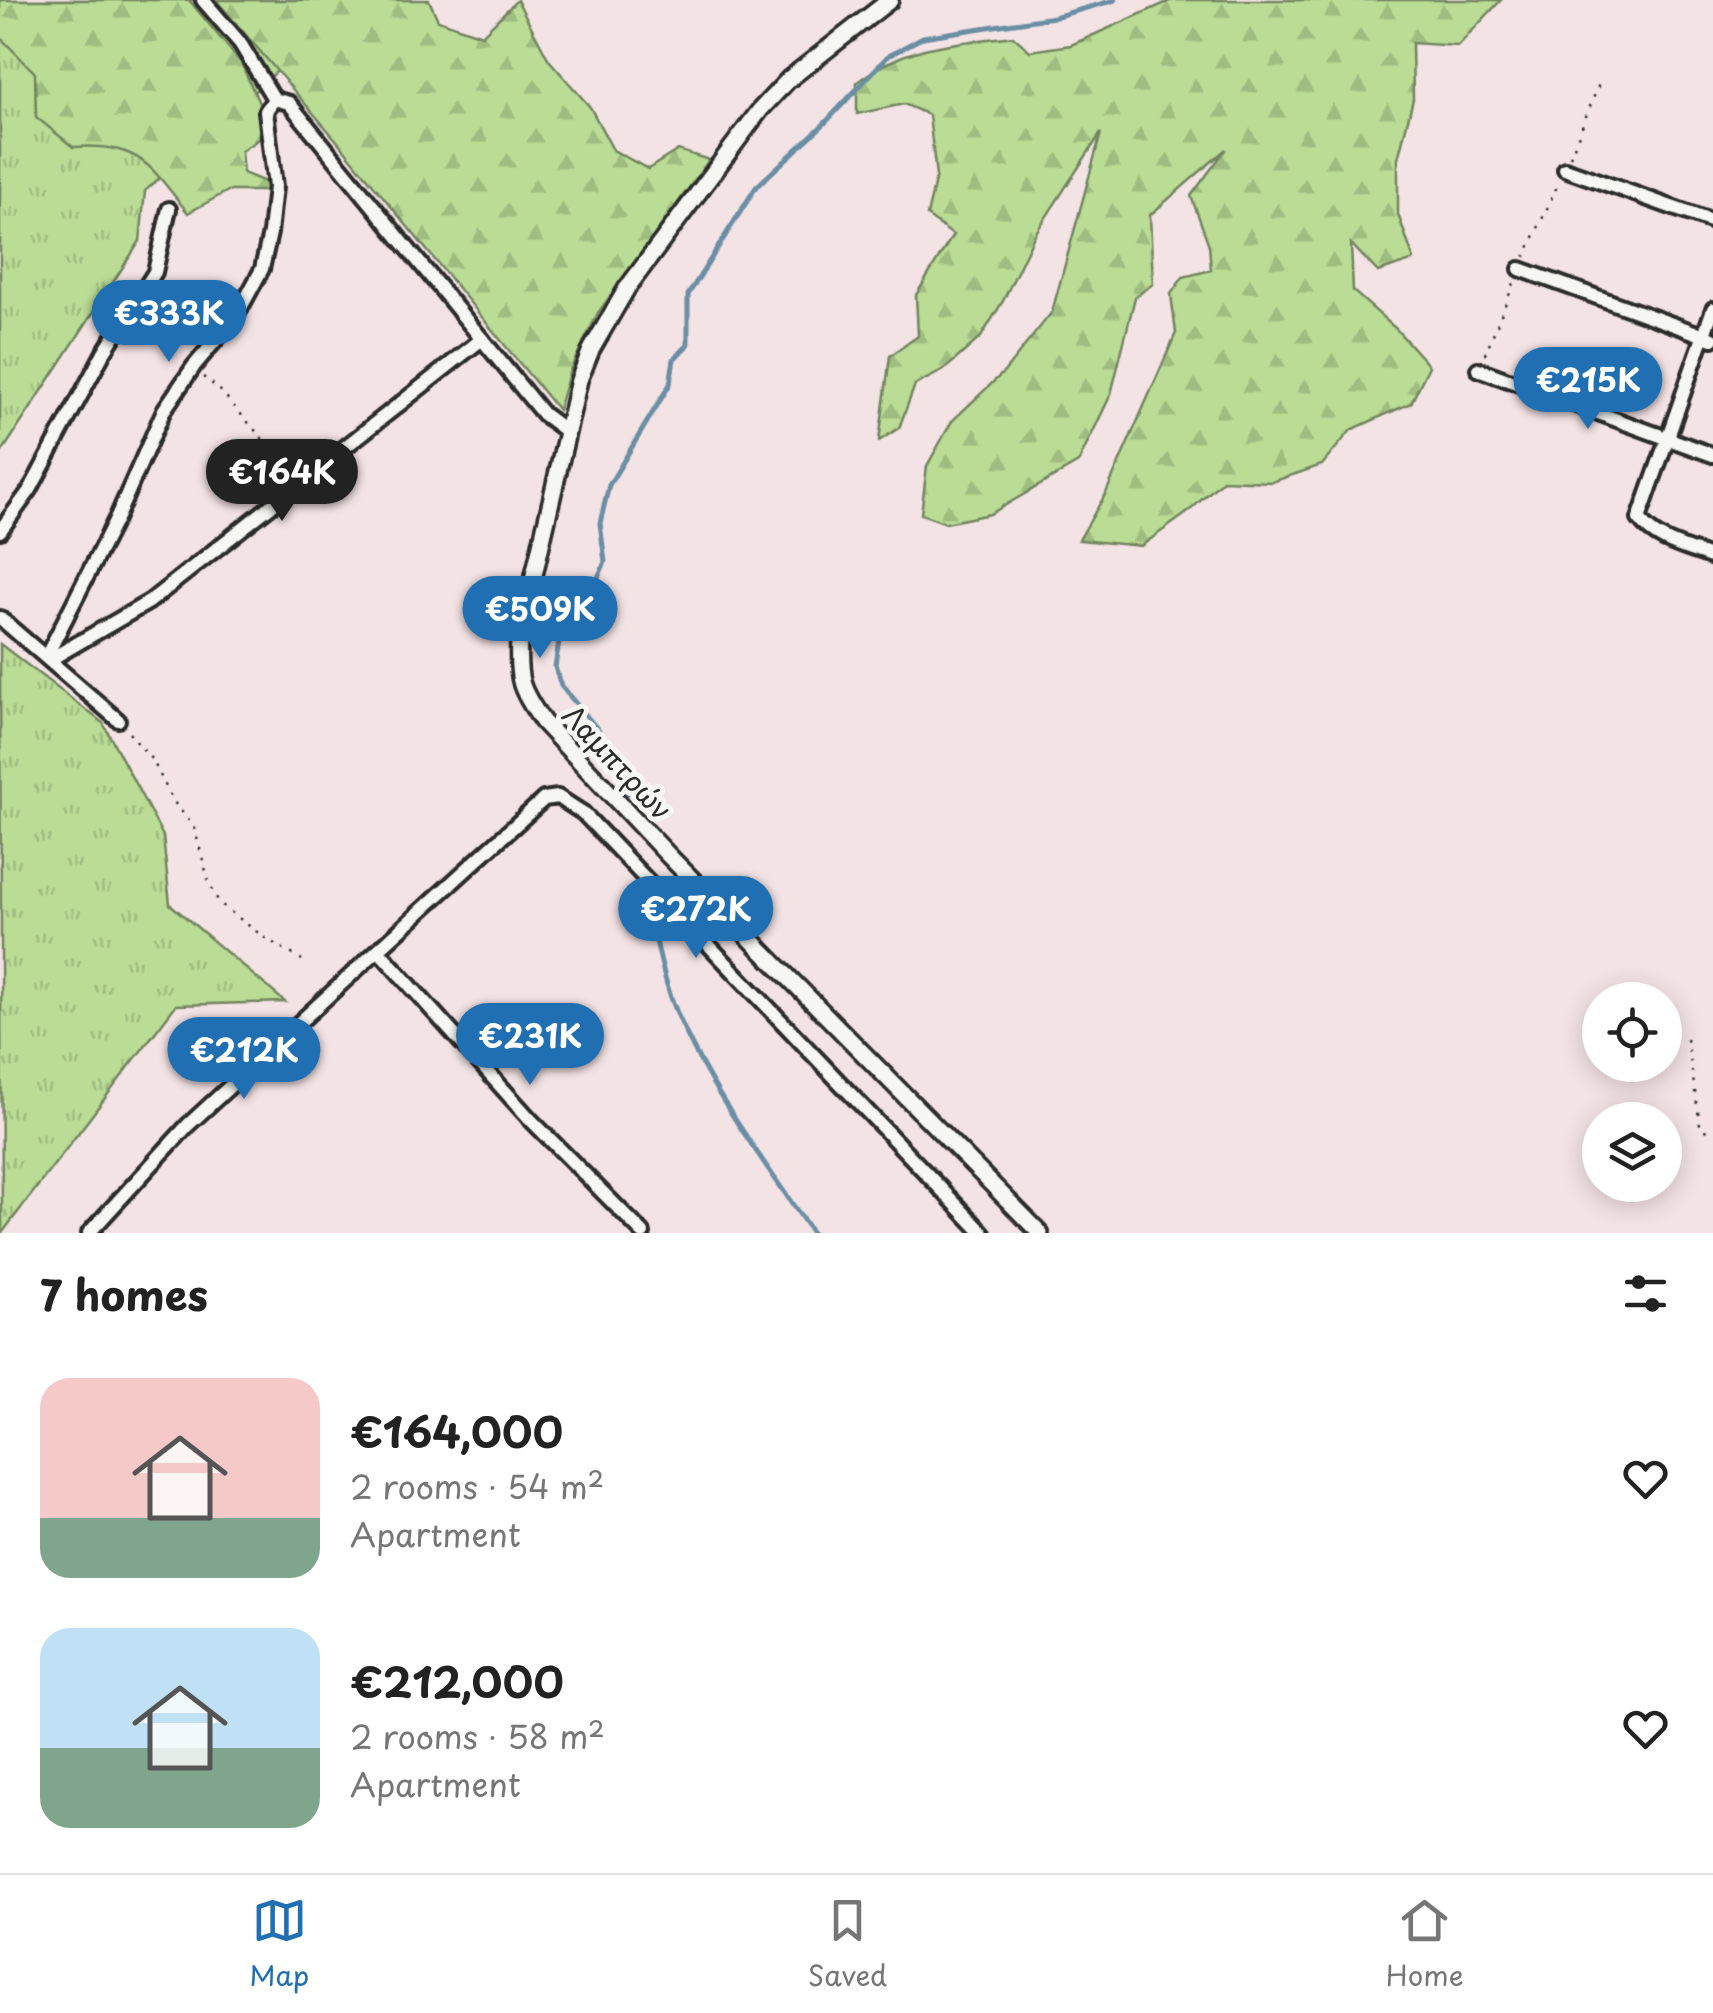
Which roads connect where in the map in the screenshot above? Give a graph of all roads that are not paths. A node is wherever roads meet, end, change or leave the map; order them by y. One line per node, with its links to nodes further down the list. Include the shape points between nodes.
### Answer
1 (203, 0): 3 (street, via 240,43)
2 (890, 0): 12 (street, Λαμπτρών, via 789,79 682,214 606,320 579,380)
3 (274, 99): 10 (street, via 289,103); 18 (street, via 266,109 275,188 264,261 236,314 156,426)
4 (1565, 169): 6 (street)
5 (169, 209): 15 (street, via 154,272)
6 (1713, 222)
7 (1520, 269): 9 (street)
8 (1713, 309): 9 (street)
9 (1708, 337): 13 (street)
10 (482, 339): 12 (street, via 543,414); 18 (street, via 149,602)
11 (1478, 369): 13 (street)
12 (567, 432): 24 (street, Λαμπτρών, via 519,640 517,675 528,700 670,857)
13 (1667, 438): 14 (street); 16 (street, via 1638,519 1664,540)
14 (1713, 454)
15 (0, 532)
16 (1713, 558)
17 (0, 618): 18 (street)
18 (48, 659): 19 (street)
19 (118, 720)
20 (378, 950): 21 (street, via 188,1125); 22 (street); 23 (street, via 544,799 558,797 678,911)
21 (89, 1233)
22 (643, 1233)
23 (983, 1233)
24 (1040, 1233)

